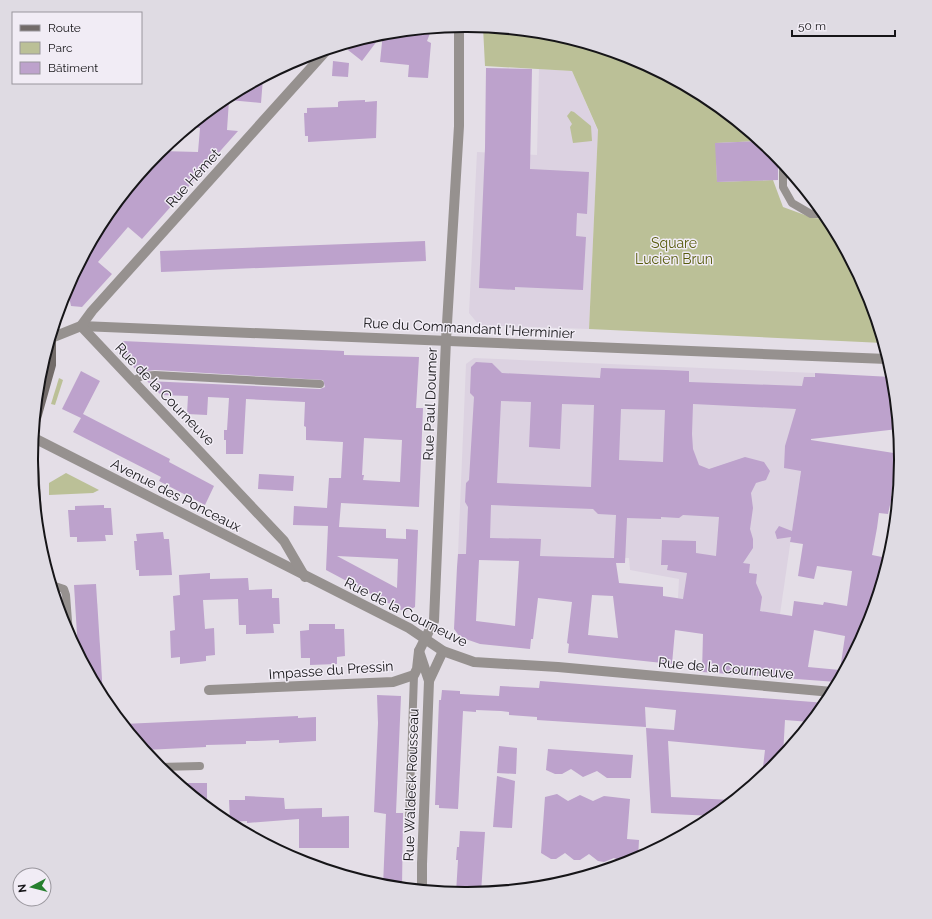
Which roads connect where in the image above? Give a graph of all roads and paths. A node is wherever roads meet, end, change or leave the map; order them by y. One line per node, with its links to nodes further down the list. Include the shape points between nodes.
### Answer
1 (459, 32): 7 (street, Rue Paul Doumer, via 459,126)
2 (319, 59): 5 (street, Rue Hémet)
3 (782, 173): 4 (lane, via 783,187 792,203)
4 (815, 214)
5 (81, 326): 6 (street, Rue du Commandant l'Herminier); 7 (street, Rue du Commandant l'Herminier); 10 (street, Rue de la Courneuve)
6 (57, 335)
7 (446, 340): 9 (street, Rue du Commandant l'Herminier); 17 (street, Rue Paul Doumer, via 434,621)
8 (51, 358): 12 (main road)
9 (881, 359)
10 (133, 381): 11 (lane, via 142,376 155,375); 14 (street, Rue de la Courneuve, via 284,541)
11 (320, 384)
12 (45, 385)
13 (39, 440): 14 (street, Avenue des Ponceaux)
14 (305, 576): 17 (street, Rue de la Courneuve)
15 (58, 587): 16 (lane, via 64,589)
16 (67, 614)
17 (426, 638): 18 (street, Rue de la Courneuve); 19 (street, Impasse du Pressin)
18 (443, 651): 21 (street, Rue Waldeck Rousseau); 23 (street, Rue de la Courneuve, via 474,662 558,667)
19 (419, 652): 20 (street, Impasse du Pressin); 21 (street, Rue Waldeck Rousseau)
20 (414, 676): 22 (street, Impasse du Pressin, via 393,682); 26 (lane)
21 (429, 681): 27 (street, Rue Waldeck Rousseau)
22 (210, 690)
23 (825, 691)
24 (200, 766): 25 (lane)
25 (169, 767)
26 (409, 821)
27 (422, 884)

